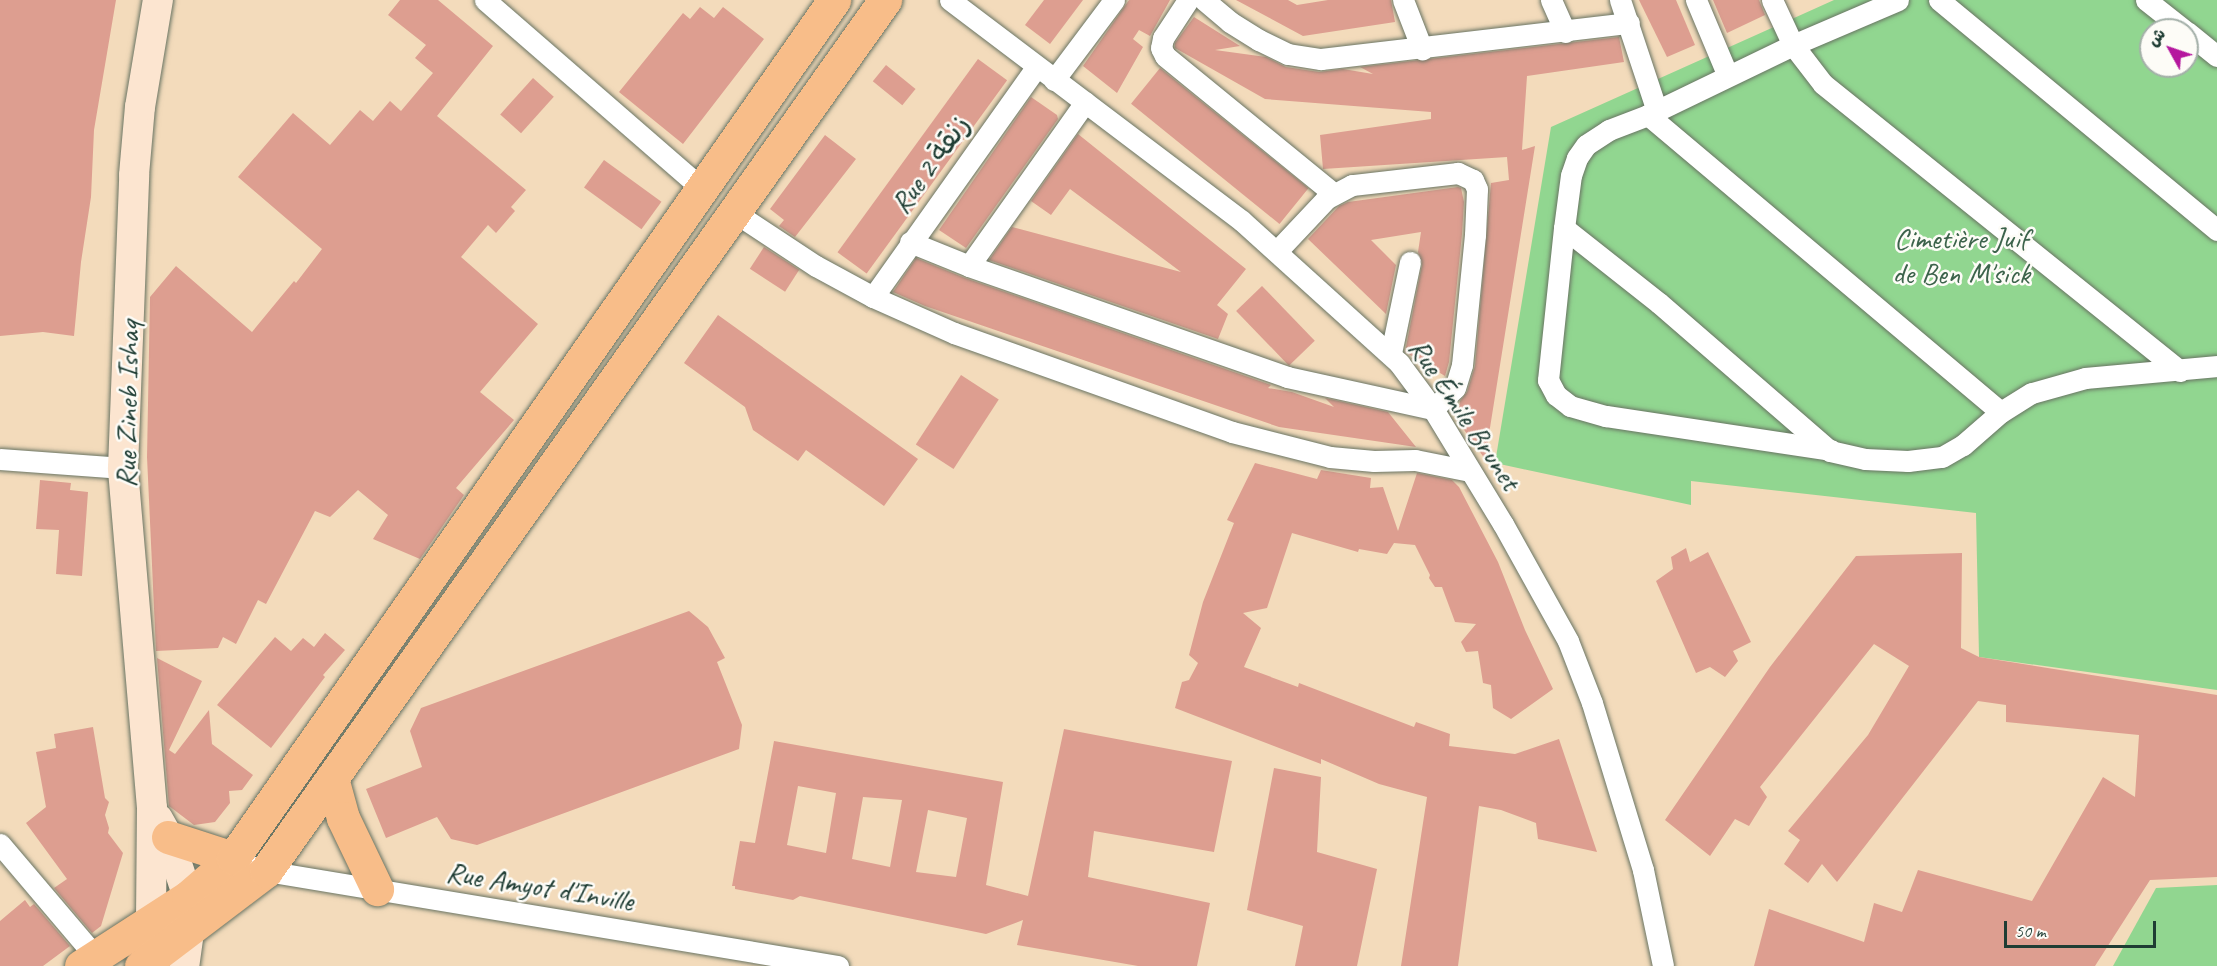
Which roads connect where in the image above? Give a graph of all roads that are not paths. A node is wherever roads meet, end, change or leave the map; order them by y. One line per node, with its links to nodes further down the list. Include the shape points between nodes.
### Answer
1 (158, 0): 46 (street, Rue Zineb Ishaq, via 140,107 134,175)
2 (485, 0): 29 (street)
3 (834, 0): 29 (main road)
4 (885, 0): 31 (main road)
5 (950, 0): 24 (street, Rue Émile Brunet)
6 (1114, 0): 26 (street)
7 (1188, 0): 30 (street, via 1162,38 1165,56)
8 (1204, 0): 22 (street, via 1230,22 1288,54 1321,60)
9 (1403, 0): 22 (street)
10 (1551, 0): 19 (street)
11 (1620, 0): 18 (street)
12 (1696, 0): 25 (street)
13 (1772, 0): 21 (street)
14 (1898, 0): 21 (street)
15 (1939, 0): 33 (street)
16 (2146, 0): 17 (street)
17 (2169, 18)
18 (1629, 23): 19 (street); 28 (street)
19 (1565, 32): 22 (street)
20 (2199, 41): 23 (street)
21 (1792, 45): 25 (street); 41 (street, via 1823,84)
22 (1422, 49)
23 (2217, 56)
24 (1036, 68): 26 (street, Rue Émile Brunet); 34 (street, Rue 2 زنقة)
25 (1728, 76): 28 (street)
26 (1054, 81): 27 (street, Rue Émile Brunet)
27 (1085, 102): 35 (street, Rue Émile Brunet); 37 (street)
28 (1652, 113): 32 (street, via 1609,130 1586,145 1571,175); 43 (street)
29 (701, 188): 52 (main road)
30 (1334, 194): 35 (street); 42 (street, via 1352,185 1458,173 1473,180 1477,189 1475,235 1462,365 1455,388)
31 (734, 212): 38 (street, via 816,266); 48 (main road)
32 (1564, 228): 44 (street, via 1659,303); 44 (street, via 1548,380 1556,395 1570,406 1606,416)
33 (2217, 230)
34 (910, 242): 37 (street); 38 (street, Rue 2 زنقة)
35 (1278, 250): 39 (street, Rue Émile Brunet)
36 (1410, 262): 39 (street)
37 (969, 266): 42 (street, via 1287,377)
38 (873, 297): 47 (street, via 954,333 1232,432 1330,457 1415,460)
39 (1391, 353): 42 (street, Rue Émile Brunet)
40 (2217, 366): 41 (street)
41 (2180, 371): 43 (street, via 2085,378 2032,393)
42 (1433, 409): 47 (street, Rue Émile Brunet)
43 (2001, 412): 44 (street, via 1963,445 1942,457 1908,461 1865,459)
44 (1830, 451)
45 (0, 459): 46 (street)
46 (123, 468): 49 (street, Rue Zineb Ishaq)
47 (1470, 471): 62 (street, Rue Émile Brunet, via 1568,641 1592,703 1643,870)
48 (332, 778): 53 (main road); 54 (main road, via 347,828)
49 (152, 808): 50 (street, Rue Zineb Ishaq); 56 (street, Rue Zineb Ishaq)
50 (168, 837): 52 (main road); 55 (street, Rue Zineb Ishaq)
51 (0, 844): 59 (street)
52 (233, 858): 53 (street, Rue Amyot d'Inville); 55 (main road)
53 (266, 871): 54 (street, Rue Amyot d'Inville); 57 (main road)
54 (377, 889): 58 (street, Rue Amyot d'Inville)
55 (188, 897): 56 (main road); 57 (street, Rue Zineb Ishaq)
56 (151, 920): 59 (main road); 60 (street, Rue Zineb Ishaq)
57 (189, 932): 60 (main road)
58 (772, 960): 61 (street, Rue Amyot d'Inville)
59 (88, 961)
60 (161, 963)
61 (838, 966)
62 (1663, 966)

